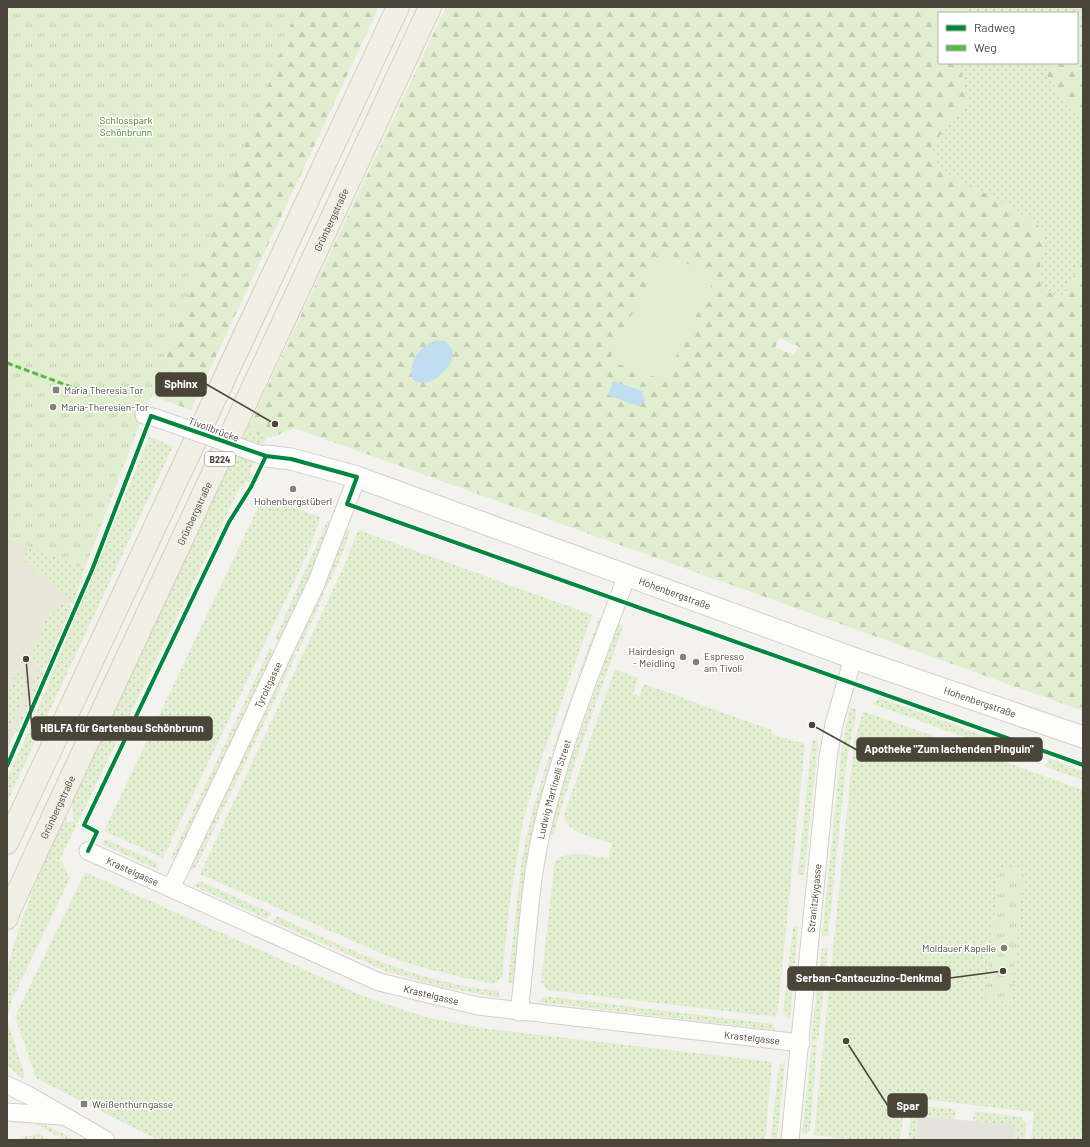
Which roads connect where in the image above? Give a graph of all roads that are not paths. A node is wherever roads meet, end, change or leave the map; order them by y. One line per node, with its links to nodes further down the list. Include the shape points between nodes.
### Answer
1 (398, 7): 9 (main road, B224)
2 (430, 7): 12 (main road, Grünbergstraße / B224)
3 (150, 416): 4 (street, Tivolibrücke, bridge)
4 (262, 455): 5 (street, Hohenbergstraße, via 291,459)
5 (357, 478): 6 (street, Hohenbergstraße); 11 (street, Tyroltgasse, via 315,586)
6 (627, 575): 7 (street, Hohenbergstraße); 13 (street, Ludwig Martinelli Street, via 560,760 541,834 534,872)
7 (853, 658): 8 (street, Hohenbergstraße); 14 (street, Stranitzkygasse, via 834,724 828,757)
8 (1083, 737)
9 (7, 843)
10 (88, 851): 11 (street, Krastelgasse)
11 (171, 888): 13 (street, Krastelgasse, via 379,982 478,1006)
12 (8, 914)
13 (519, 1012): 14 (street, Krastelgasse)
14 (801, 1043): 19 (street, Stranitzkygasse)
15 (7, 1085): 17 (street)
16 (7, 1112): 17 (street)
17 (64, 1116): 18 (street)
18 (106, 1140)
19 (790, 1140)

